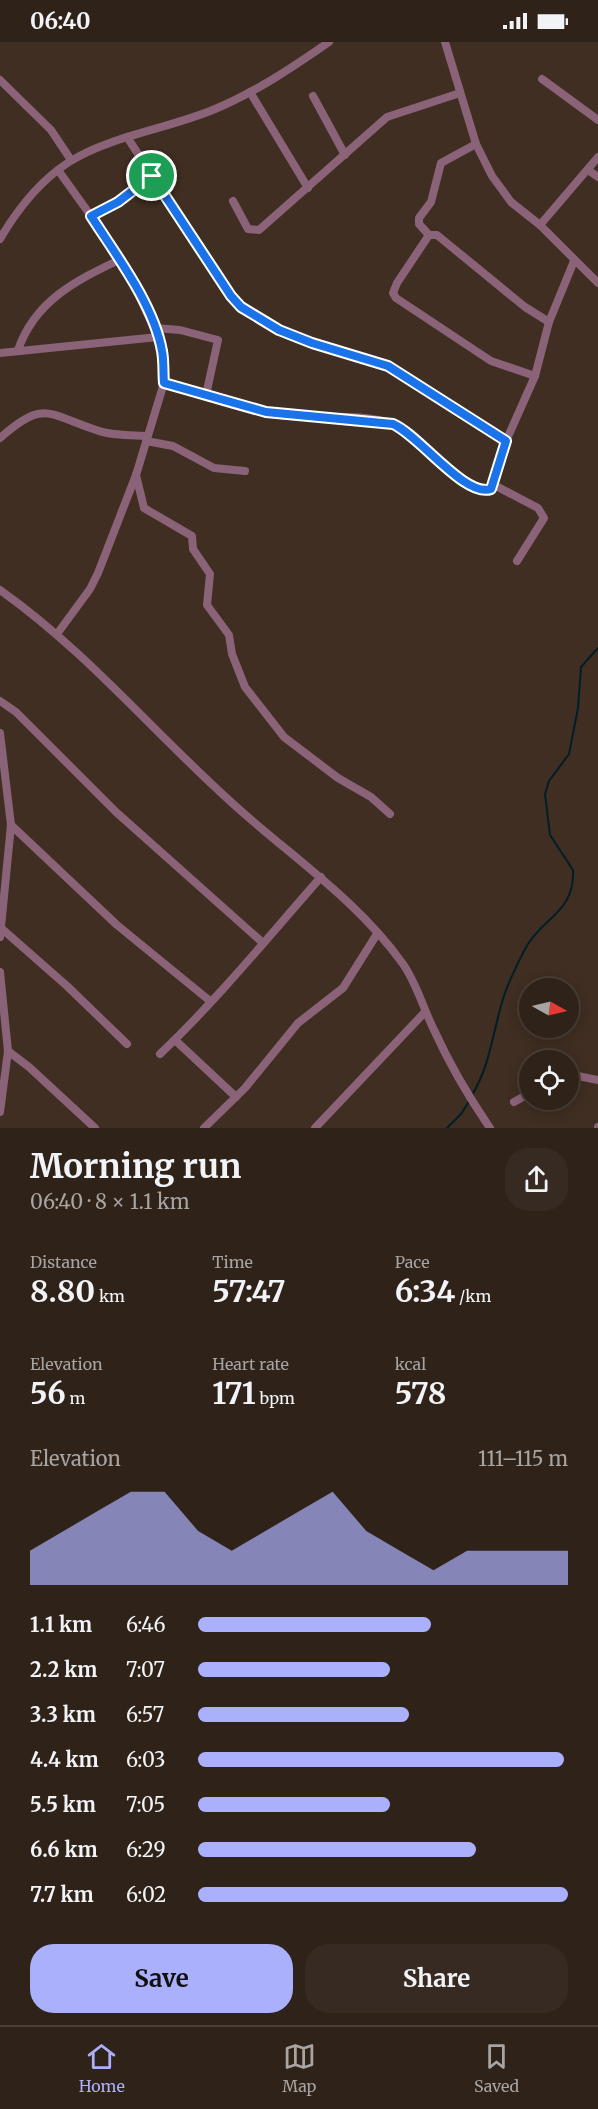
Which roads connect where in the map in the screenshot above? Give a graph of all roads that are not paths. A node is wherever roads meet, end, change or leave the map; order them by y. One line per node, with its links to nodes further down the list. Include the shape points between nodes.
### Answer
1 (329, 42): 5 (street)
2 (445, 42): 6 (street)
3 (542, 79): 8 (street)
4 (0, 80): 13 (street, via 51,130)
5 (250, 92): 9 (street, via 212,110); 18 (street)
6 (460, 93): 10 (street); 11 (street, via 387,117)
7 (313, 96): 11 (street)
8 (598, 120)
9 (127, 137): 13 (street); 16 (street)
10 (476, 144): 21 (street, via 511,202); 23 (street, via 441,163 431,202 419,218 419,224)
11 (345, 155): 18 (street)
12 (598, 157): 14 (street)
13 (71, 160): 15 (street)
14 (588, 170): 17 (street); 21 (street)
15 (58, 171): 20 (street); 22 (street)
16 (152, 176): 20 (street, via 118,202); 38 (street, via 241,307 279,330 388,366)
17 (598, 177)
18 (308, 188): 19 (street, via 255,231 248,229)
19 (233, 201)
20 (91, 216): 25 (street)
21 (540, 225): 26 (street)
22 (2, 229): 24 (street)
23 (429, 235): 28 (street, via 437,235); 33 (street, via 397,283 393,293 396,298 491,362)
24 (0, 239)
25 (119, 260): 29 (street); 31 (street, via 81,277 57,295 34,319)
26 (574, 261): 27 (street); 28 (street)
27 (598, 283)
28 (549, 322): 33 (street)
29 (155, 328): 30 (street); 35 (street, via 218,340)
30 (158, 337): 31 (street); 34 (street, via 163,352)
31 (18, 350): 32 (street)
32 (0, 352)
33 (535, 376): 38 (street)
34 (164, 383): 35 (street); 37 (street)
35 (206, 395): 41 (street, via 278,415 393,424 411,434 467,483 484,490)
36 (0, 438): 37 (street, via 21,420 45,413 104,433)
37 (146, 438): 39 (street, via 173,446 214,468); 40 (street)
38 (506, 441): 41 (street)
39 (245, 471)
40 (136, 475): 44 (street, via 98,573); 47 (street, via 144,507 192,536 193,549 210,573 207,605 229,635 245,687 284,737)
41 (494, 485): 42 (street, via 538,508 543,518)
42 (517, 561)
43 (0, 590): 44 (street)
44 (57, 634): 49 (street, via 248,818)
45 (0, 701): 53 (street, via 16,712 116,812)
46 (0, 734): 48 (street)
47 (390, 814)
48 (11, 825): 50 (street); 55 (street, via 117,925)
49 (321, 877): 51 (street); 53 (street)
50 (1, 928): 52 (street); 58 (street)
51 (377, 934): 56 (street, via 403,964); 63 (street, via 343,988 298,1023)
52 (0, 937)
53 (263, 943): 55 (street)
54 (0, 972): 59 (street)
55 (210, 1001): 57 (street)
56 (425, 1012): 69 (street); 70 (street, via 467,1094)
57 (175, 1040): 60 (street); 63 (street)
58 (127, 1044)
59 (8, 1051): 66 (street); 67 (street)
60 (160, 1054)
61 (579, 1076): 62 (street)
62 (598, 1080)
63 (236, 1097): 68 (street)
64 (519, 1099): 65 (street)
65 (514, 1102)
66 (0, 1112)
67 (93, 1127)
68 (204, 1128)
69 (315, 1128)
70 (490, 1128)

